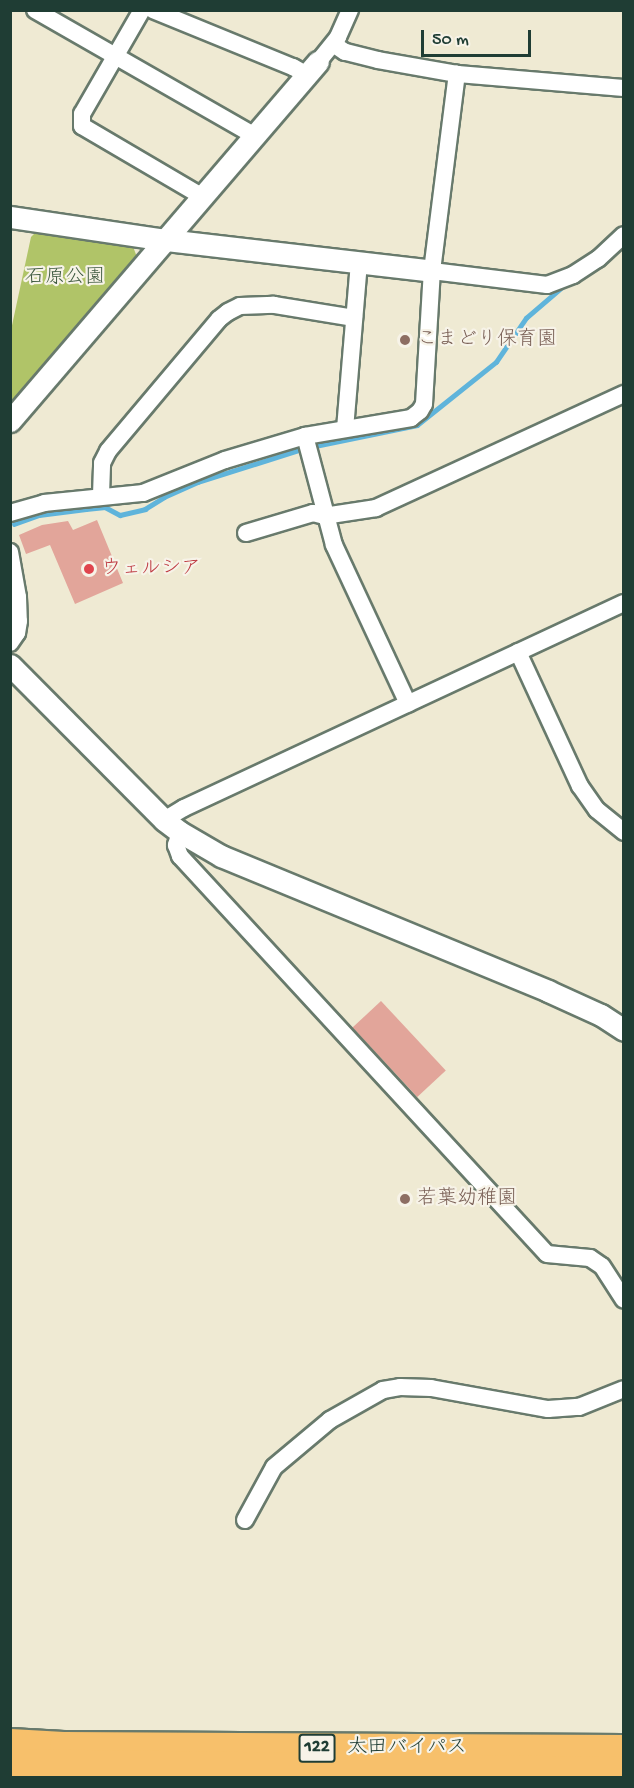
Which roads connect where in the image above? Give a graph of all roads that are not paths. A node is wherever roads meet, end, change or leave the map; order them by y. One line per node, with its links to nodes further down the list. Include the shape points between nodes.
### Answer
1 (35, 10): 6 (street)
2 (142, 10): 6 (street)
3 (153, 10): 7 (street, via 293,67)
4 (350, 10): 5 (street)
5 (333, 44): 7 (street); 8 (street, via 345,52 378,60)
6 (116, 57): 10 (street); 11 (street, via 82,114 82,126)
7 (312, 69): 10 (street)
8 (457, 74): 9 (street); 16 (street)
9 (624, 88)
10 (253, 135): 11 (street)
11 (203, 196): 14 (street)
12 (10, 217): 14 (street)
13 (624, 235): 16 (street, via 598,259 547,285)
14 (166, 240): 15 (street); 19 (street)
15 (358, 264): 16 (street); 17 (street)
16 (432, 271): 20 (street, via 424,404 411,418)
17 (354, 318): 20 (street); 22 (street, via 274,305 240,306 228,312 108,451 102,463)
18 (624, 394): 24 (street, via 376,508)
19 (10, 420)
20 (345, 429): 21 (street)
21 (305, 436): 22 (street, via 225,460 143,494); 24 (street)
22 (101, 495): 23 (street, via 44,503)
23 (10, 513)
24 (324, 516): 25 (street, via 313,513); 31 (street)
25 (246, 533)
26 (10, 552): 28 (street, via 19,621)
27 (624, 603): 29 (street)
28 (10, 643)
29 (518, 652): 31 (street); 33 (street, via 580,786 597,810)
30 (10, 665): 32 (street)
31 (408, 704): 32 (street, via 184,807)
32 (172, 826): 34 (street, via 220,856 549,991); 35 (street, via 180,856 547,1254 590,1258 602,1266)
33 (624, 832)
34 (624, 1029)
35 (624, 1300)
36 (624, 1389): 37 (street, via 579,1407 548,1409 431,1388 383,1390 330,1420 274,1467)
37 (245, 1520)
38 (10, 1742): 39 (highway, 太田バイパス / 122, via 86,1746)
39 (624, 1748)
40 (10, 1762): 42 (highway, 太田バイパス / 122)
41 (624, 1770): 43 (highway, 太田バイパス / 122)
42 (271, 1772): 43 (highway, 太田バイパス / 122)
43 (391, 1773)

